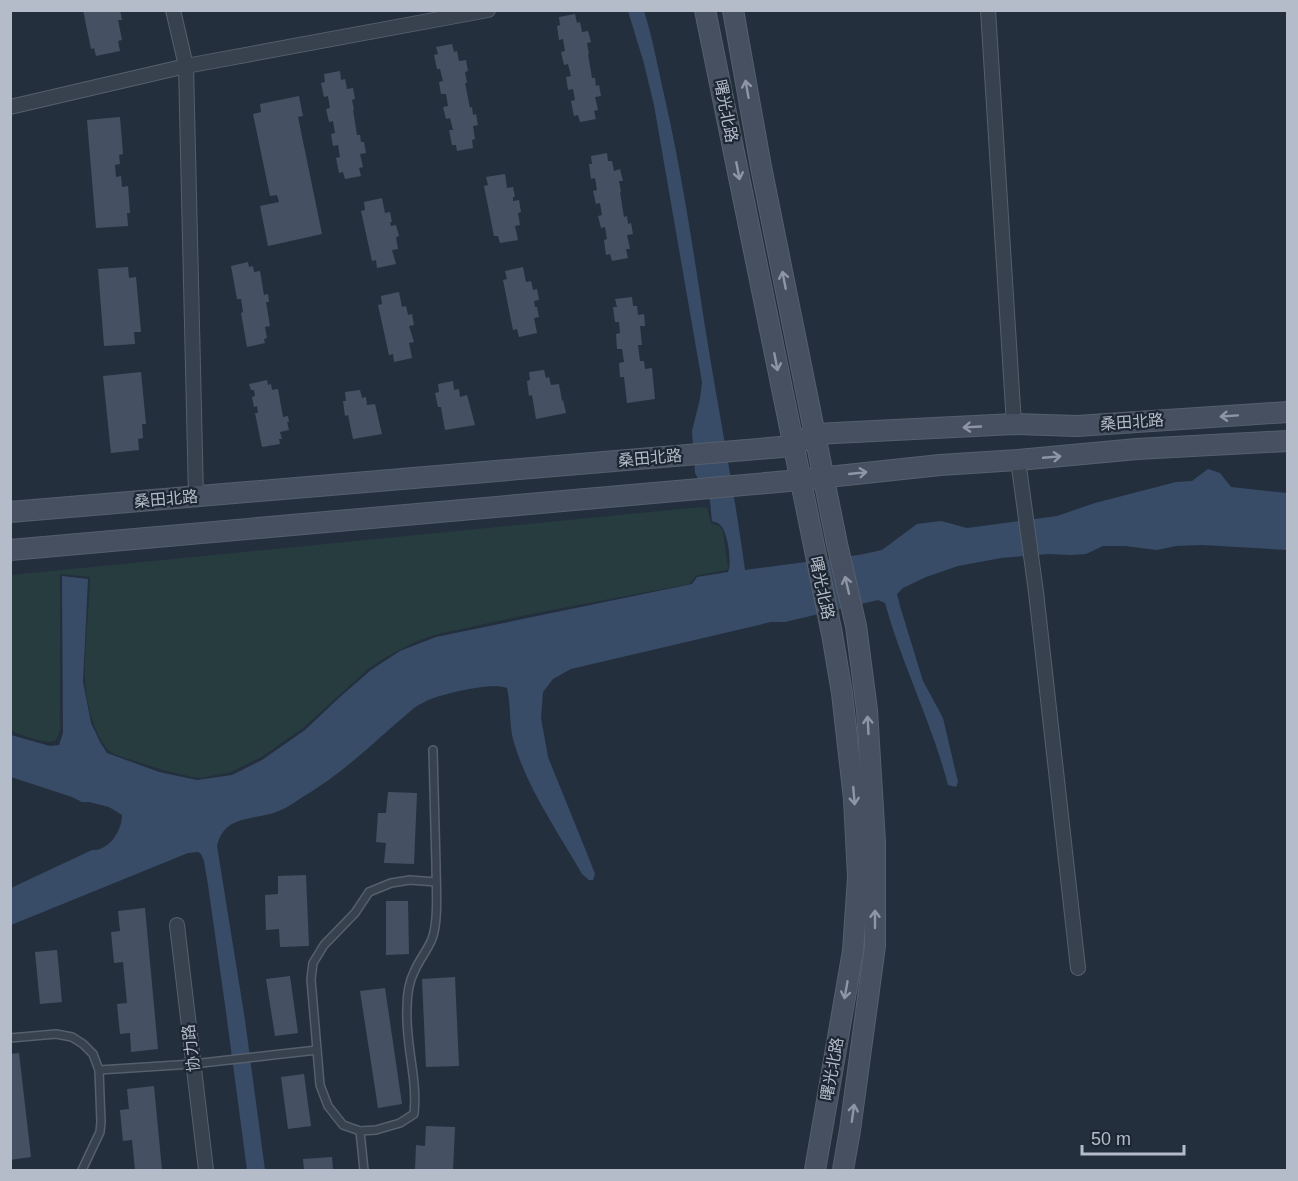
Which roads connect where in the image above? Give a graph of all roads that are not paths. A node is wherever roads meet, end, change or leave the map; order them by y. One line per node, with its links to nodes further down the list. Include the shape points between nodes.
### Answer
1 (173, 10): 6 (street)
2 (488, 10): 6 (street)
3 (705, 10): 12 (main road, 曙光北路, one-way to 12)
4 (733, 10): 10 (main road, 曙光北路, one-way to 4)
5 (988, 10): 9 (street)
6 (186, 66): 7 (street); 16 (street)
7 (10, 106)
8 (1287, 412): 9 (main road, 桑田北路, one-way to 9, via 1077,426)
9 (1014, 424): 10 (main road, 桑田北路, one-way to 10)
10 (815, 434): 12 (main road, 桑田北路); 14 (main road, 曙光北路)
11 (1287, 441): 13 (main road, 桑田北路, one-way to 11)
12 (793, 446): 15 (main road, 曙光北路); 16 (main road, 桑田北路)
13 (1018, 460): 14 (main road, 桑田北路, one-way to 13); 22 (street)
14 (824, 477): 15 (main road, 桑田北路); 32 (main road, 曙光北路, one-way to 14, via 875,946 875,842 867,710 856,626)
15 (800, 480): 18 (main road, 桑田北路); 31 (main road, 曙光北路, one-way to 31, via 842,693 858,877 853,951)
16 (196, 497): 17 (main road, 桑田北路)
17 (10, 512)
18 (10, 550)
19 (433, 750): 20 (lane)
20 (436, 882): 24 (lane, via 410,880 369,892 324,945 313,963 311,979); 27 (lane, via 432,938 413,972 407,1009 416,1098 414,1114 400,1123)
21 (177, 925): 25 (street, 协力路)
22 (1078, 968)
23 (10, 1038): 26 (lane, via 56,1034 72,1037 93,1054)
24 (317, 1050): 25 (lane); 27 (lane, via 320,1085 328,1106 342,1125)
25 (193, 1064): 26 (lane); 29 (street, 协力路)
26 (99, 1070): 28 (lane, via 100,1132)
27 (360, 1131): 30 (lane)
28 (80, 1170)
29 (206, 1170)
30 (364, 1170)
31 (815, 1170)
32 (843, 1170)

